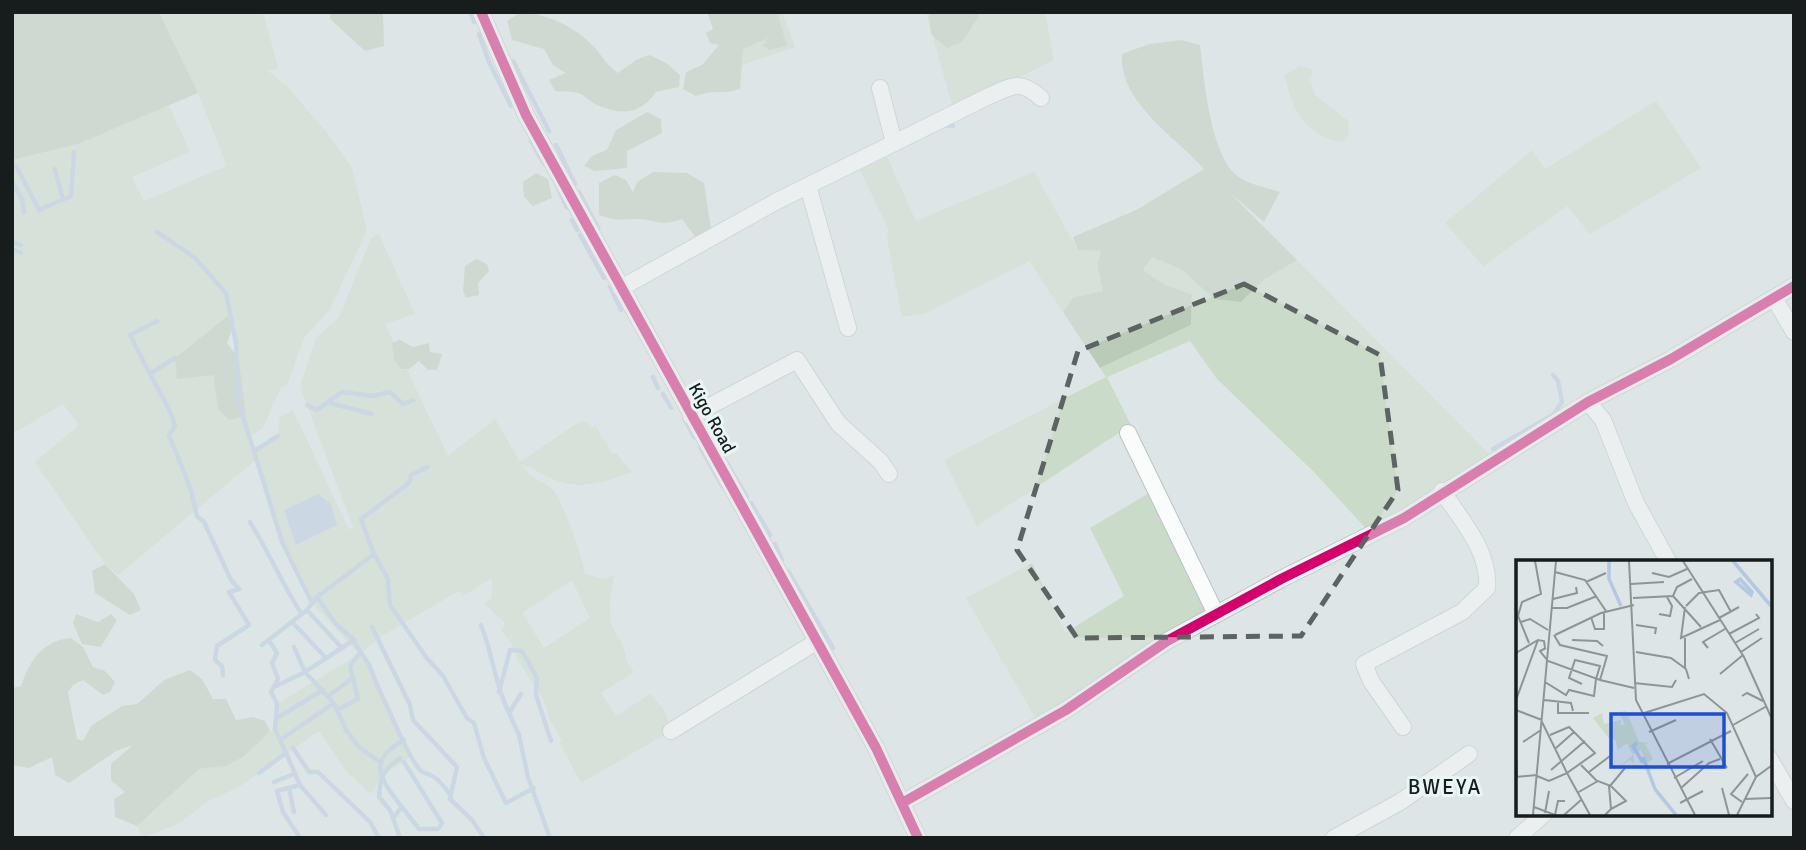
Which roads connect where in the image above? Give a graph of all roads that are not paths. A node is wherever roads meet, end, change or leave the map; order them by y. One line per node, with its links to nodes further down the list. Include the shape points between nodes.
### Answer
1 (487, 13): 7 (street, Kigo Road, via 526,115)
2 (880, 88): 4 (street)
3 (1041, 98): 4 (street, via 1028,87 1016,85)
4 (894, 143): 5 (street)
5 (808, 186): 7 (street); 9 (street)
6 (1794, 286): 8 (street)
7 (621, 288): 12 (street, Kigo Road)
8 (1774, 298): 10 (street); 11 (street)
9 (848, 328)
10 (1794, 332)
11 (1588, 402): 15 (street); 16 (street, via 1602,420 1636,503)
12 (691, 416): 14 (street, via 797,360 838,423); 18 (street, Kigo Road)
13 (1128, 433): 17 (street)
14 (889, 474)
15 (1442, 491): 17 (street, via 1404,518); 19 (street, via 1477,545 1486,567 1487,588 1462,612 1364,664)
16 (1667, 560)
17 (1216, 614): 24 (street, via 1167,641 1066,710)
18 (816, 642): 20 (street); 24 (street, Kigo Road)
19 (1404, 727)
20 (671, 731)
21 (1469, 754): 27 (street, via 1400,802)
22 (1771, 761): 23 (street)
23 (1794, 801)
24 (902, 803): 26 (street, Kigo Road)
25 (1543, 815): 28 (street)
26 (918, 838)
27 (1334, 838)
28 (1517, 838)

